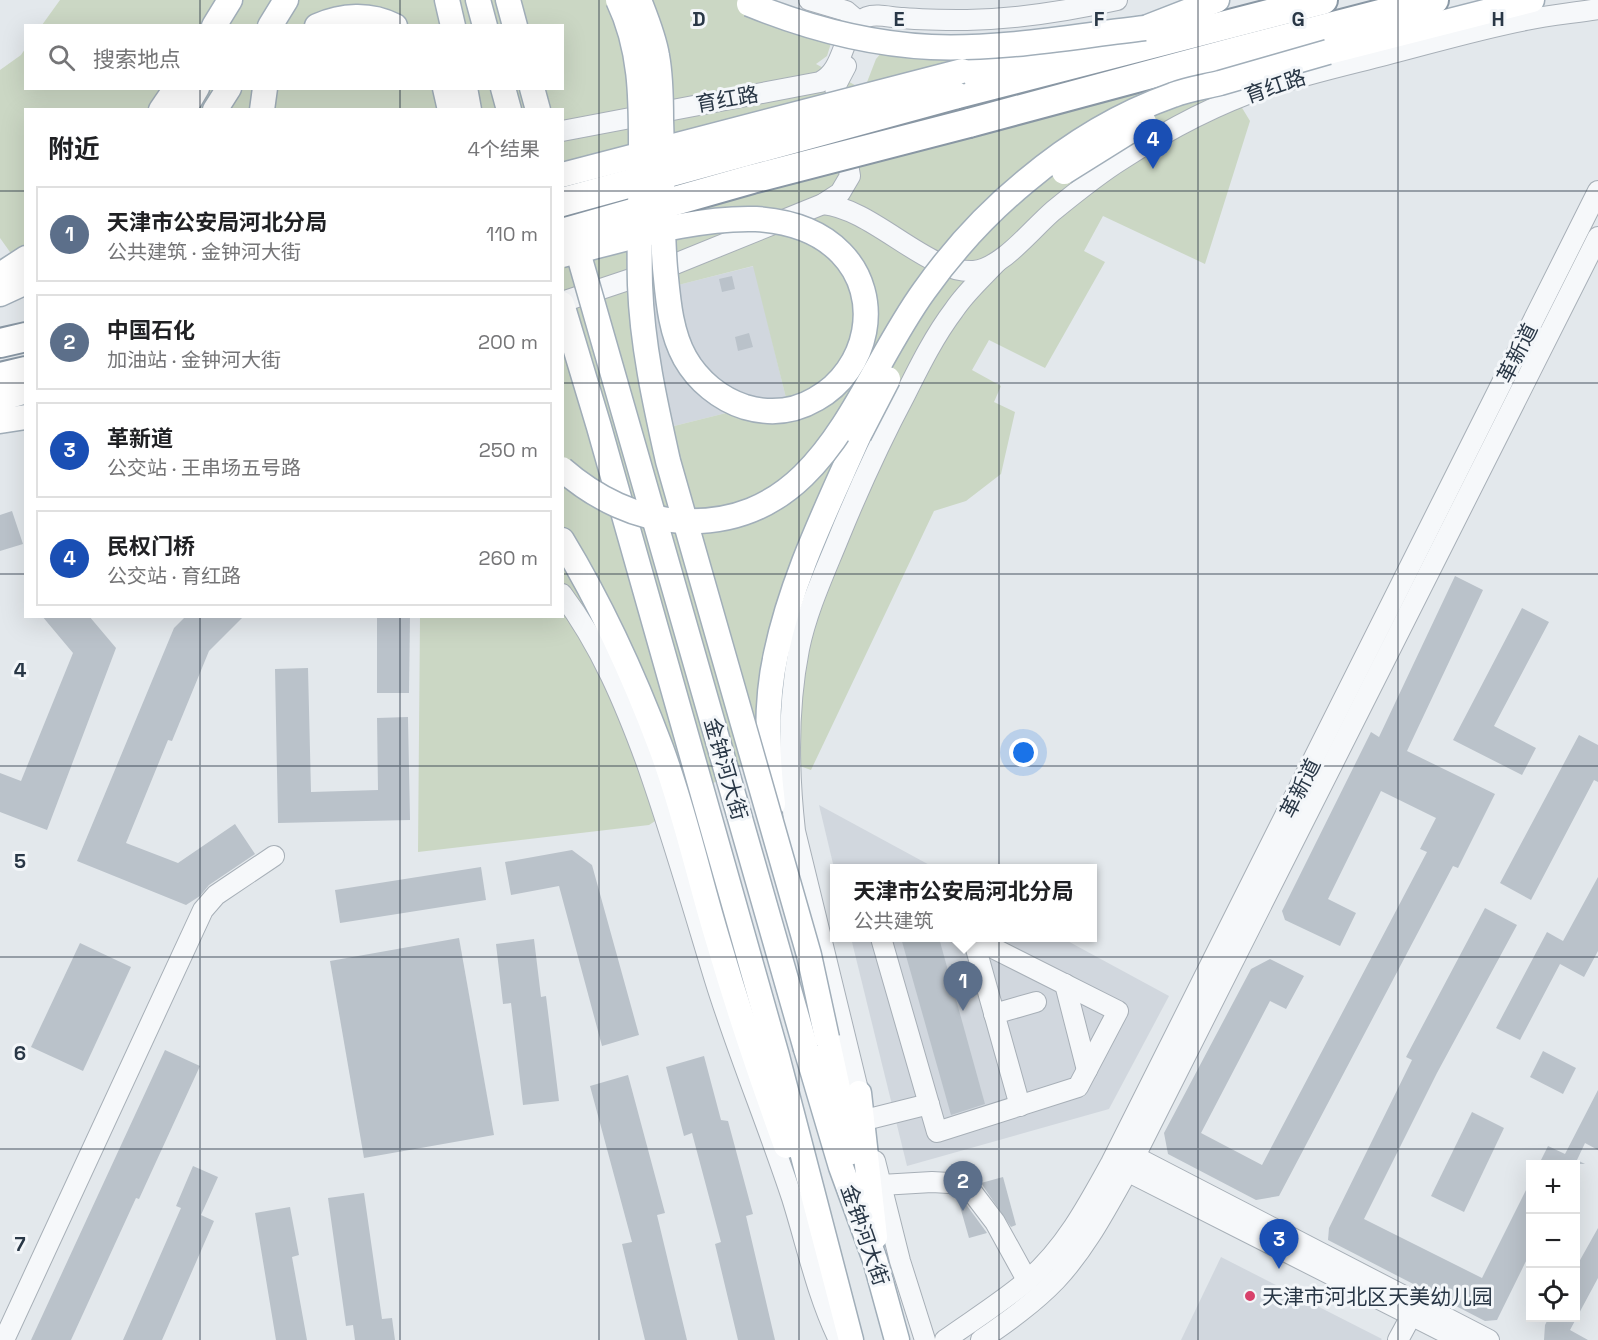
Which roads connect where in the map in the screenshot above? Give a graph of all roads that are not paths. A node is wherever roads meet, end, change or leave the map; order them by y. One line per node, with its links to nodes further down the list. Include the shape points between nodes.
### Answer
1 (230, 0): 18 (main road)
2 (245, 0): 19 (main road)
3 (286, 0): 20 (main road)
4 (447, 0): 23 (main road)
5 (478, 0): 24 (main road)
6 (508, 0): 25 (main road)
7 (618, 0): 89 (main road, bridge, via 638,60 641,309 657,412)
8 (639, 0): 59 (main road, bridge, via 660,78)
9 (741, 0): 26 (main road, bridge, via 835,33 930,47 1027,42)
10 (809, 0): 17 (street)
11 (1117, 0): 17 (street, via 1004,19)
12 (1217, 0): 26 (main road)
13 (1323, 0): 52 (highway, bridge)
14 (1434, 0): 55 (highway, 育红路, bridge)
15 (1532, 0): 27 (main road, bridge)
16 (1598, 9): 65 (street, 育红路, via 1468,33 1266,87 1159,136 1100,173)
17 (858, 16): 28 (street, 育红路, via 833,72); 38 (street, via 860,34 838,81)
18 (215, 24)
19 (233, 24)
20 (271, 24)
21 (321, 24): 22 (main road, via 364,16)
22 (389, 24)
23 (453, 24)
24 (484, 24)
25 (514, 24)
26 (1145, 28): 49 (main road, bridge, via 962,71)
27 (1221, 82): 83 (main road, bridge, via 1174,94 1108,124 1060,154 996,208 924,291 819,461 803,478 768,501 739,515 716,520 663,520 612,503); 89 (main road, bridge, via 1178,102 1084,158 1027,200 982,240 942,288 913,332 859,435 805,558 783,621 775,656 768,728 770,772)
28 (813, 84): 38 (street, via 831,90); 48 (street, 育红路)
29 (176, 90): 39 (main road)
30 (178, 90): 40 (street)
31 (196, 90): 41 (main road)
32 (229, 90): 42 (main road)
33 (265, 90): 43 (main road)
34 (445, 90): 44 (main road)
35 (465, 90): 45 (main road)
36 (503, 90): 46 (main road)
37 (533, 90): 47 (main road)
38 (836, 96): 50 (street)
39 (163, 108)
40 (179, 108)
41 (185, 108)
42 (216, 108)
43 (262, 108)
44 (450, 108)
45 (470, 108)
46 (508, 108)
47 (537, 108)
48 (564, 131)
49 (564, 174)
50 (850, 176): 54 (street, via 840,193); 66 (street, via 866,210 930,246)
51 (1598, 192): 103 (street, 革新道)
52 (564, 201)
53 (564, 203): 96 (main road, 金钟河大街, bridge)
54 (823, 204): 66 (street, 育红路, via 846,209); 70 (street, via 670,266)
55 (564, 231)
56 (663, 231): 62 (main road, bridge)
57 (663, 231): 58 (main road, bridge, via 757,219 812,232 839,250 853,269 867,311 862,347 845,375 820,397 770,412 722,396 696,373 677,342 666,281)
58 (663, 231)
59 (663, 231)
60 (1598, 237): 103 (street, 革新道, via 1347,732)
61 (24, 245): 64 (main road)
62 (564, 254)
63 (24, 259): 67 (main road)
64 (0, 260)
65 (997, 262): 66 (street, 育红路, via 974,271); 71 (street, 育红路)
66 (954, 267): 71 (street, via 960,278)
67 (0, 275)
68 (24, 283): 69 (main road)
69 (0, 294)
70 (564, 302)
71 (958, 305): 82 (street, 育红路)
72 (564, 310): 97 (main road, 金钟河大街, via 599,427)
73 (24, 337): 74 (highway)
74 (0, 343)
75 (24, 371): 76 (highway)
76 (0, 377)
77 (24, 392): 79 (main road)
78 (24, 396): 79 (main road)
79 (0, 399)
80 (24, 417): 81 (main road)
81 (0, 421)
82 (888, 427): 99 (street, 金钟河大街, via 814,599 791,698 789,742 795,831)
83 (564, 470)
84 (564, 543): 87 (main road, via 589,585)
85 (564, 572): 87 (main road)
86 (564, 597): 109 (street, via 588,630 632,723 826,1313)
87 (628, 669): 97 (main road, via 665,760 718,943)
88 (274, 855): 108 (street, via 216,895 203,910)
89 (786, 875): 96 (main road, bridge, via 809,955)
90 (882, 942): 100 (street)
91 (974, 942): 95 (street)
92 (981, 942): 93 (street)
93 (1065, 984): 98 (street); 98 (street, via 1118,1011)
94 (1036, 1002): 95 (street)
95 (994, 1014): 101 (street)
96 (816, 1044): 105 (main road, 金钟河大街, via 841,1167)
97 (767, 1061): 110 (main road, 金钟河大街)
98 (1087, 1070): 101 (street, via 1078,1087)
99 (859, 1092): 102 (street, 金钟河大街); 105 (main road)
100 (929, 1104): 101 (street, via 937,1132); 102 (street)
101 (1020, 1106)
102 (865, 1120): 104 (street, 金钟河大街)
103 (1123, 1160): 106 (street, 革新道, via 1056,1251); 107 (street); 114 (street, 革新道, via 1077,1254 1057,1279)
104 (881, 1185): 106 (street, via 966,1184 994,1222); 112 (street, 金钟河大街)
105 (875, 1260): 111 (main road, 金钟河大街)
106 (1027, 1281): 113 (street, 革新道)
107 (1415, 1309): 115 (street); 116 (street); 117 (street)
108 (4, 1340)
109 (839, 1340)
110 (850, 1340)
111 (897, 1340)
112 (925, 1340)
113 (945, 1340)
114 (981, 1340)
115 (1398, 1340)
116 (1460, 1340)
117 (1490, 1340)

